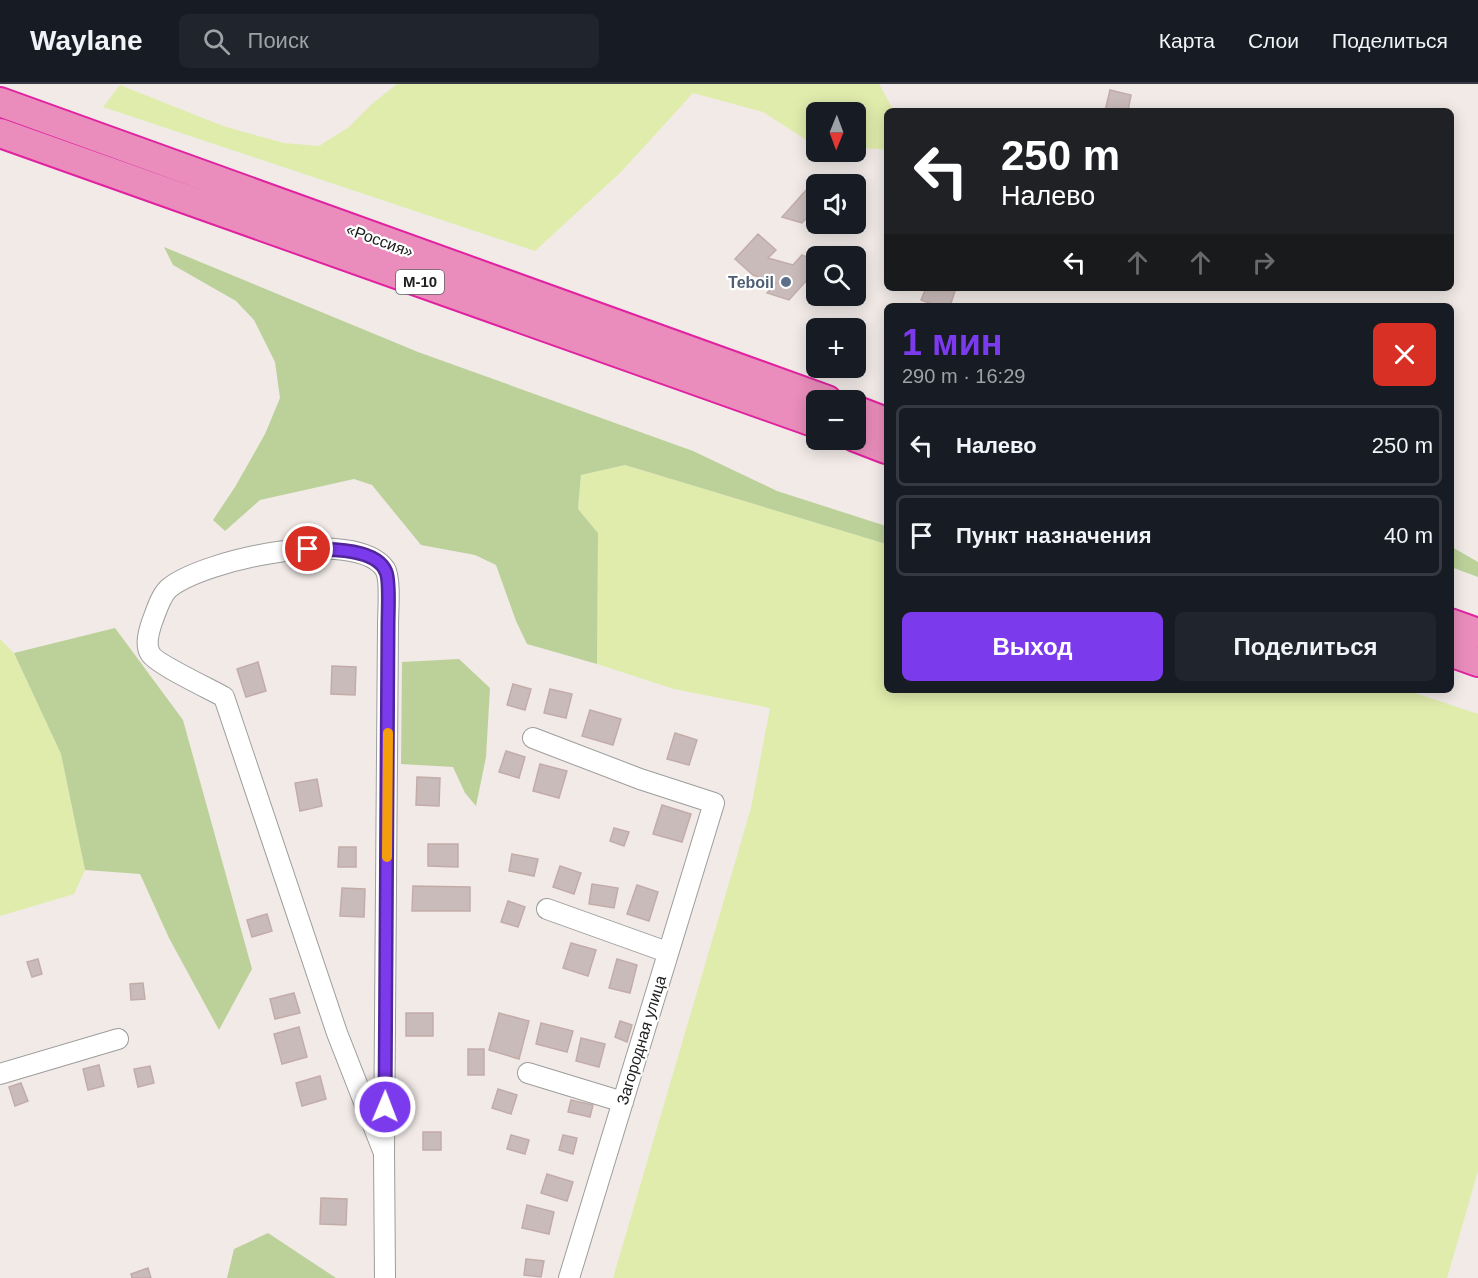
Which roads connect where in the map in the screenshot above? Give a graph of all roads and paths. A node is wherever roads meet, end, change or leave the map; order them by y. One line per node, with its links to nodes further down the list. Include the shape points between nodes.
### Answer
1 (2, 102): 3 (highway, «Россия» / М-10)
2 (0, 133): 5 (highway, «Россия» / М-10)
3 (806, 392)
4 (866, 414): 6 (highway)
5 (806, 419)
6 (884, 421)
7 (866, 441): 8 (highway)
8 (884, 448)
9 (1454, 624): 10 (highway)
10 (1478, 633)
11 (1454, 653): 12 (highway)
12 (1478, 662)
13 (533, 738): 15 (street, Загородная улица, via 714,803)
14 (547, 909): 15 (street)
15 (667, 952): 19 (street, Загородная улица)
16 (118, 1040): 18 (street)
17 (528, 1073): 19 (street)
18 (0, 1074)
19 (623, 1102): 22 (street, Загородная улица)
20 (384, 1153): 20 (street, via 337,1034 224,697 153,658 148,646 152,623 166,590 191,576 278,552 357,552 380,563 386,572); 21 (street)
21 (385, 1278)
22 (569, 1278)

